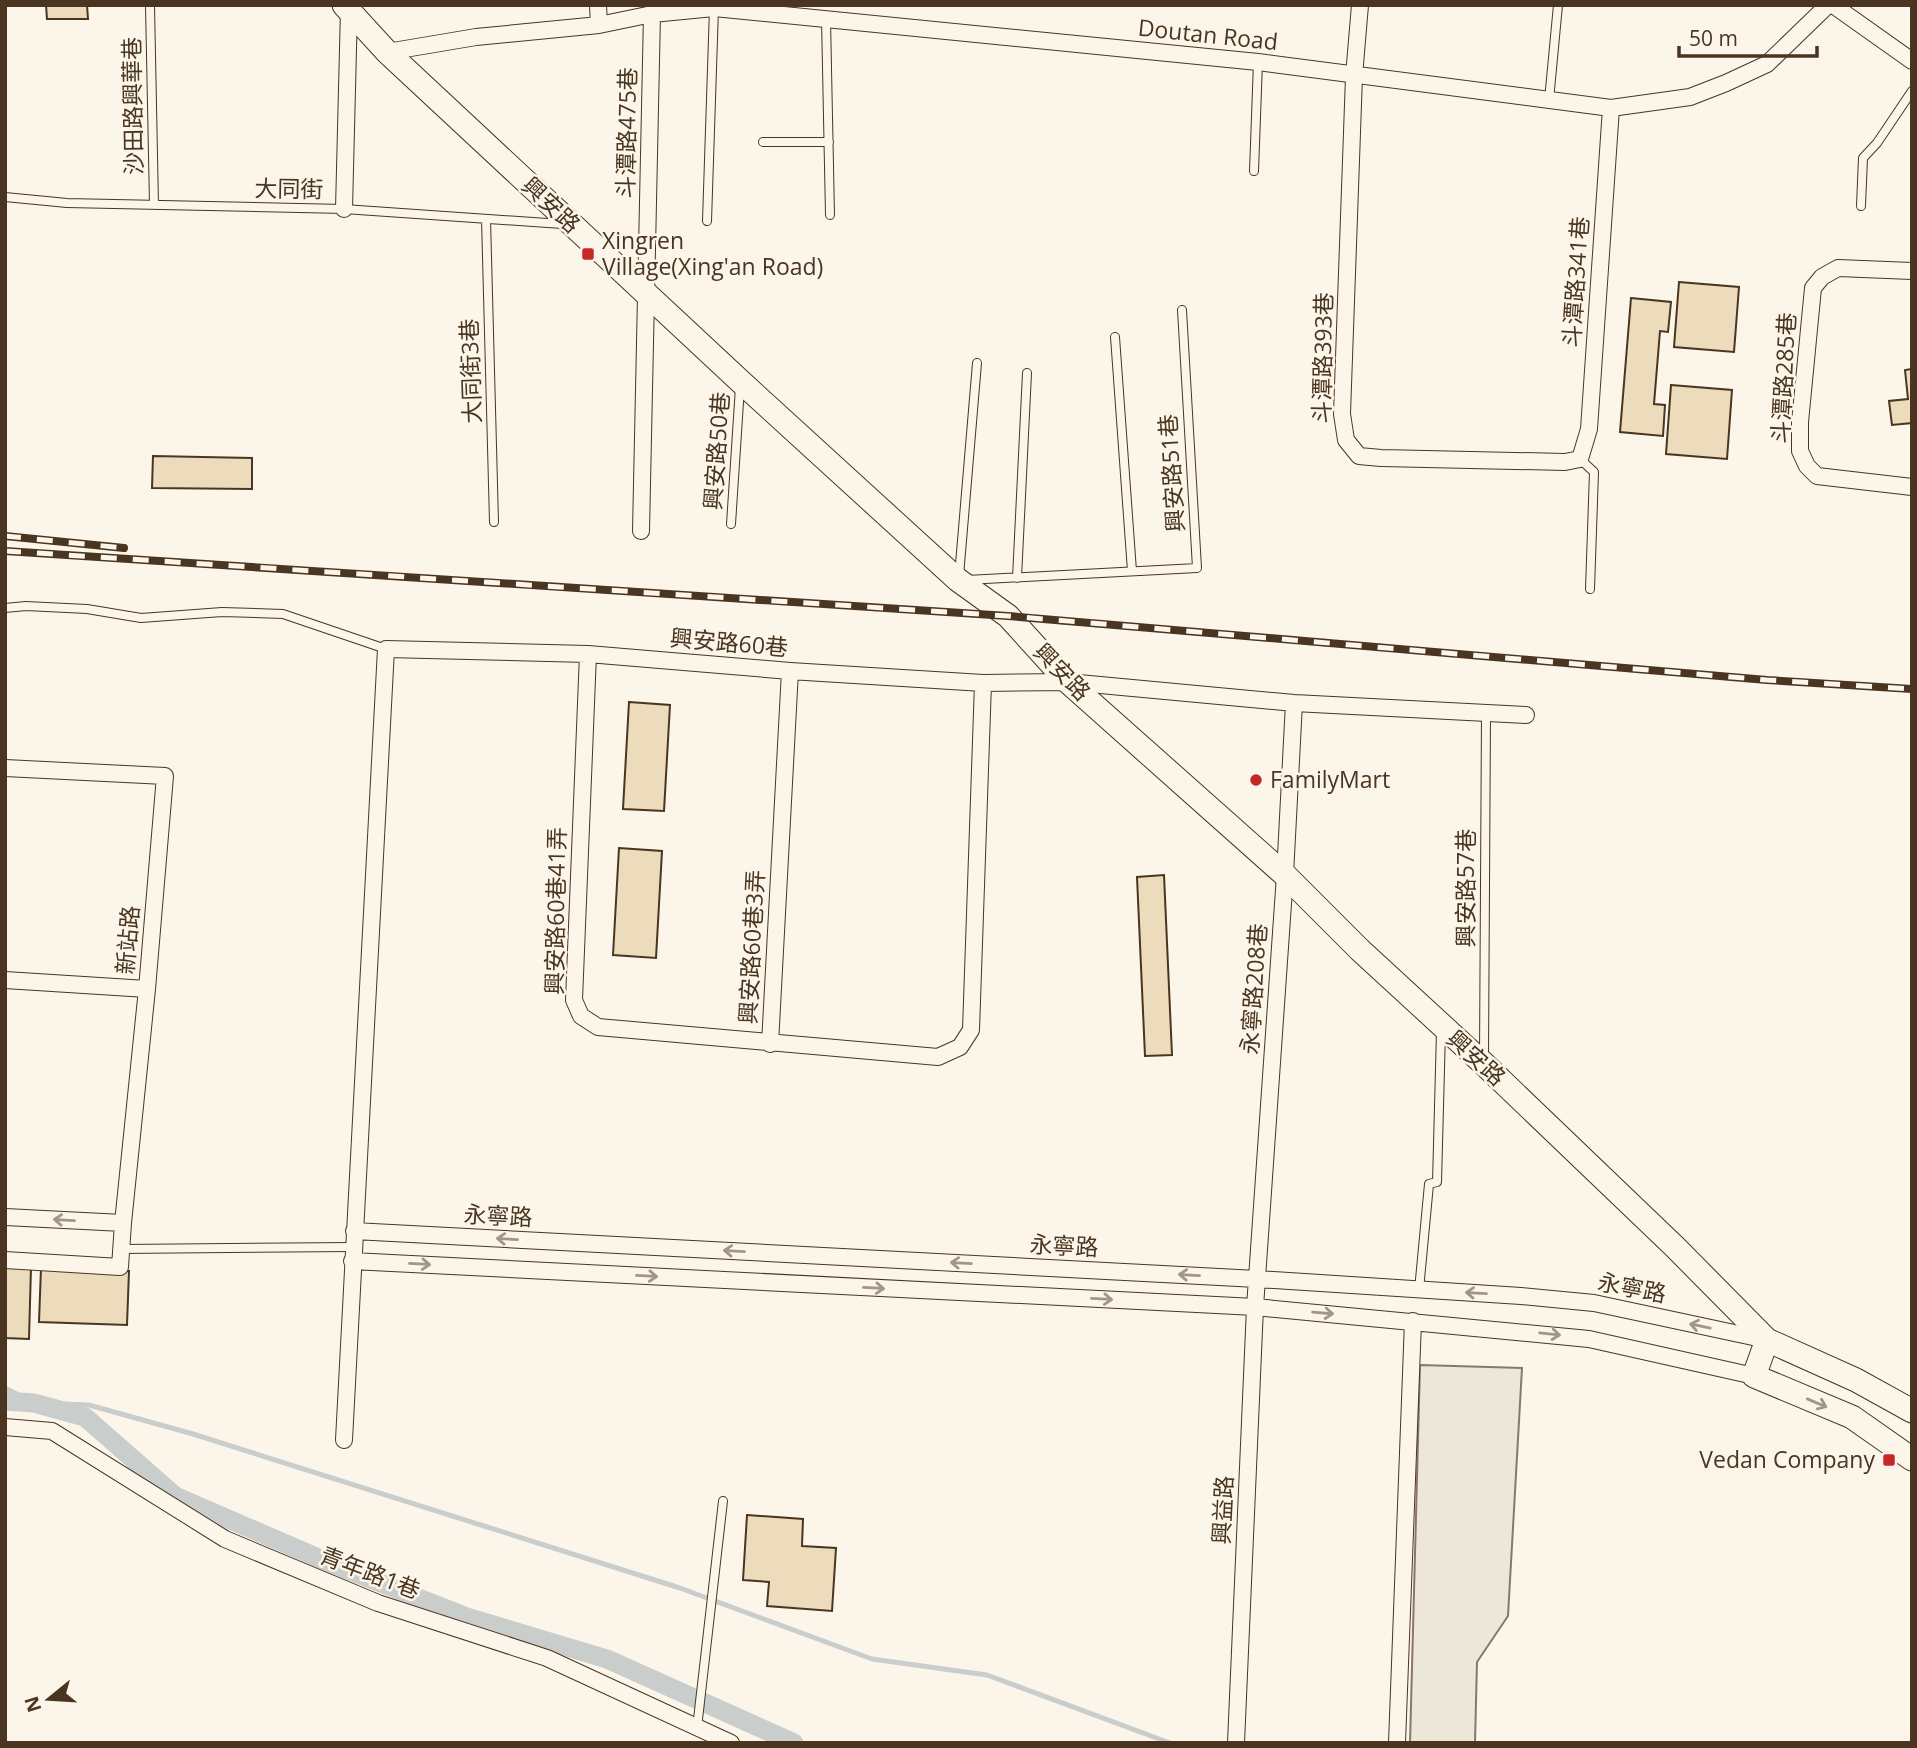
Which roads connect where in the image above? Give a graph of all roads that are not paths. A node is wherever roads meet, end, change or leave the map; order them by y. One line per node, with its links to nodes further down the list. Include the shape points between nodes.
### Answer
1 (150, 5): 22 (lane, 沙田路興華巷)
2 (598, 5): 10 (street)
3 (1360, 5): 14 (street, 斗潭路393巷)
4 (1558, 5): 16 (lane)
5 (1830, 5): 12 (street); 17 (street, Doutan Road, via 1767,64 1690,97)
6 (347, 7): 11 (street, 興安路); 24 (street)
7 (714, 7): 8 (street, Doutan Road); 9 (street, Doutan Road); 27 (lane)
8 (652, 15): 10 (street, Doutan Road); 30 (street, 斗潭路475巷)
9 (826, 19): 13 (street, Doutan Road); 19 (lane)
10 (599, 25): 11 (street, Doutan Road, via 475,37)
11 (387, 52): 28 (street, 興安路)
12 (1912, 61)
13 (1258, 62): 14 (street, Doutan Road); 20 (lane)
14 (1354, 75): 16 (street, Doutan Road); 36 (street, 斗潭路393巷, via 1342,414 1346,440 1359,456 1381,458)
15 (1912, 91): 23 (lane, via 1863,158)
16 (1549, 100): 17 (street, Doutan Road)
17 (1611, 108): 36 (street, 斗潭路341巷, via 1589,429)
18 (763, 142): 19 (lane)
19 (829, 142): 25 (lane)
20 (1254, 171)
21 (5, 197): 22 (lane, 大同街)
22 (154, 205): 24 (lane, 大同街)
23 (1861, 206)
24 (344, 209): 26 (lane, 大同街)
25 (830, 215)
26 (486, 219): 28 (lane, 大同街); 38 (lane, 大同街3巷)
27 (707, 221)
28 (572, 224): 30 (street, 興安路)
29 (1912, 271): 37 (street, 斗潭路285巷, via 1838,268 1813,288 1800,451 1818,476)
30 (647, 293): 35 (street, 興安路); 40 (street, 斗潭路475巷)
31 (1182, 310): 41 (lane, 興安路51巷, via 1197,568)
32 (1115, 337): 41 (lane, 興安路51巷)
33 (977, 363): 43 (lane)
34 (1027, 373): 42 (lane)
35 (740, 381): 39 (lane, 興安路50巷); 43 (street, 興安路)
36 (1580, 459): 44 (lane, via 1594,472)
37 (1912, 487)
38 (494, 522)
39 (731, 524)
40 (641, 531)
41 (1132, 571): 42 (lane, 興安路51巷)
42 (1017, 578): 43 (lane, 興安路51巷)
43 (958, 579): 49 (street, 興安路, via 1008,616)
44 (1590, 589)
45 (5, 608): 46 (lane, via 87,609 141,618 222,612 284,614)
46 (386, 649): 47 (street, 興安路60巷); 63 (street)
47 (587, 654): 48 (street, 興安路60巷); 59 (street, 興安路60巷41弄, via 574,1000 581,1016 598,1027)
48 (790, 671): 50 (street, 興安路60巷); 59 (street, 興安路60巷3弄)
49 (1068, 682): 50 (street, 興安路60巷); 51 (street, 興安路60巷); 55 (street, 興安路)
50 (983, 683): 59 (street, 興安路60巷3弄, via 971,1030 960,1047 938,1057)
51 (1294, 703): 52 (street, 興安路60巷); 55 (street, 永寧路208巷)
52 (1486, 713): 53 (street, 興安路60巷); 60 (lane, 興安路57巷)
53 (1526, 715)
54 (5, 768): 57 (street, 新站路, via 165,776)
55 (1285, 875): 58 (street, 興安路); 66 (street, 永寧路208巷)
56 (5, 980): 57 (street)
57 (147, 989): 62 (street, 新站路)
58 (1441, 1027): 60 (street, 興安路); 67 (lane, via 1437,1182 1429,1184)
59 (770, 1044)
60 (1484, 1064): 70 (street, 興安路)
61 (5, 1217): 62 (street, one-way to 61)
62 (123, 1223): 64 (street, 新站路)
63 (353, 1246): 64 (lane); 66 (street, 永寧路, one-way to 63); 68 (street, one-way to 68); 74 (street)
64 (121, 1249): 65 (street, 新站路, via 120,1267)
65 (5, 1260)
66 (1257, 1279): 67 (street, 永寧路); 68 (street, 興益路)
67 (1419, 1290): 70 (street, 永寧路, one-way to 67, via 1594,1303)
68 (1255, 1307): 69 (street, one-way to 69); 79 (street, 興益路)
69 (1413, 1321): 71 (street, one-way to 71, via 1589,1339); 80 (street)
70 (1767, 1340): 71 (street); 72 (street, 興安路)
71 (1754, 1376): 75 (street, one-way to 75, via 1852,1417)
72 (1912, 1411)
73 (5, 1427): 77 (street, 青年路1巷, via 52,1431 225,1539 378,1603 547,1658)
74 (344, 1440)
75 (1912, 1459)
76 (723, 1501): 77 (lane)
77 (697, 1728): 78 (street, 青年路1巷)
78 (731, 1743)
79 (1236, 1743)
80 (1396, 1743)

